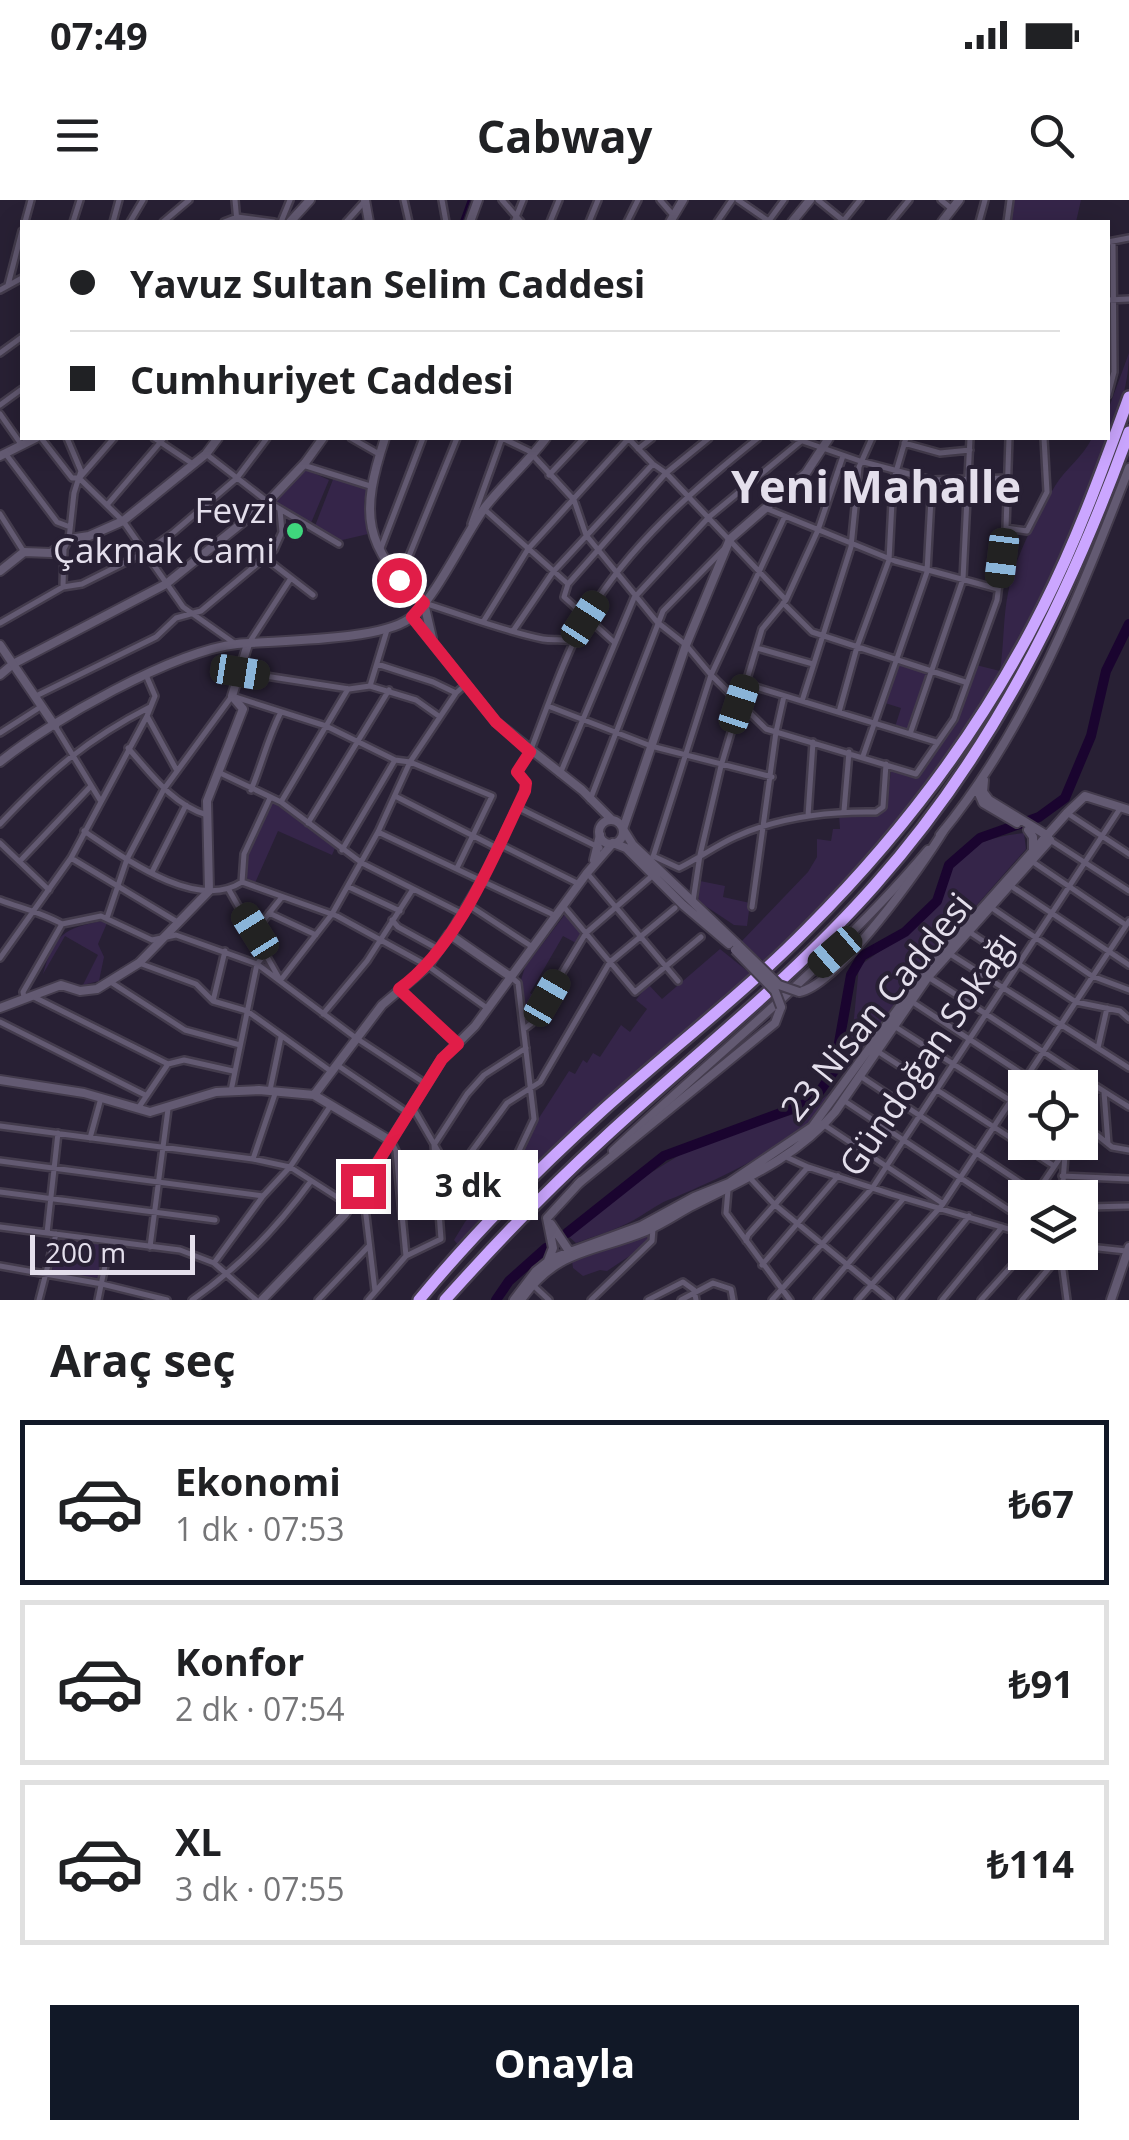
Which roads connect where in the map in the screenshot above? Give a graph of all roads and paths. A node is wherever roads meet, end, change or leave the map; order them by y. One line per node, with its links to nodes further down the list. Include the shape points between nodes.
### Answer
1 (188, 200): 16 (street)
2 (235, 200): 17 (street)
3 (310, 200): 18 (street)
4 (660, 200): 15 (street)
5 (683, 200): 15 (street)
6 (735, 200): 20 (street); 21 (street)
7 (810, 200): 22 (street)
8 (818, 200): 23 (street)
9 (860, 200): 24 (street)
10 (909, 200): 25 (street)
11 (941, 200): 14 (street)
12 (959, 200): 14 (street)
13 (365, 201): 19 (street)
14 (952, 209): 26 (street)
15 (672, 219)
16 (167, 220)
17 (237, 220)
18 (292, 220)
19 (348, 220)
20 (719, 220)
21 (766, 220)
22 (794, 220)
23 (841, 220)
24 (845, 220)
25 (893, 220)
26 (944, 220)
27 (1129, 238): 29 (street)
28 (20, 240): 31 (street)
29 (1110, 242): 34 (street)
30 (20, 279): 31 (street)
31 (8, 285): 32 (street)
32 (0, 290)
33 (1129, 298): 34 (street)
34 (1111, 299): 35 (street)
35 (1110, 387)
36 (1129, 398): 478 (highway, via 1033,626 964,741 902,825 783,952 536,1173)
37 (0, 414): 69 (street)
38 (1129, 432): 479 (highway, via 1041,644 984,742 915,838 809,956 604,1138)
39 (33, 440): 69 (street)
40 (40, 440): 86 (street)
41 (69, 440): 86 (street)
42 (112, 440): 86 (street)
43 (159, 440): 95 (street)
44 (161, 440): 80 (street)
45 (216, 440): 73 (street)
46 (266, 440): 87 (street)
47 (322, 440): 81 (street)
48 (355, 440): 74 (street)
49 (383, 440): 74 (street)
50 (421, 440): 112 (street)
51 (456, 440): 126 (street)
52 (501, 440): 106 (street)
53 (507, 440): 76 (street)
54 (544, 440): 76 (street)
55 (582, 440): 85 (street)
56 (627, 440): 93 (street)
57 (631, 440): 70 (street)
58 (649, 440): 70 (street)
59 (707, 440): 84 (street)
60 (756, 440): 92 (street)
61 (797, 440): 101 (street)
62 (800, 440): 71 (street)
63 (828, 440): 71 (street)
64 (871, 440): 78 (street)
65 (905, 440): 72 (street, via 940,453); 83 (street)
66 (970, 440): 72 (street)
67 (1008, 440): 88 (street)
68 (1044, 440): 104 (street, via 1044,498 1027,531)
69 (21, 445): 75 (street)
70 (638, 449): 79 (street)
71 (823, 449): 77 (street); 97 (street)
72 (970, 450): 90 (street)
73 (206, 454): 80 (street); 87 (street)
74 (379, 454): 91 (street)
75 (2, 455): 103 (street, via 58,522)
76 (532, 456): 85 (street); 96 (street)
77 (843, 456): 78 (street); 105 (street)
78 (860, 461): 83 (street); 110 (street)
79 (653, 464): 84 (street); 107 (street)
80 (193, 465): 102 (street)
81 (303, 465): 91 (street); 94 (street)
82 (1129, 468): 210 (street, via 1045,664)
83 (896, 470): 89 (street); 118 (street)
84 (666, 473): 92 (street); 114 (street)
85 (549, 476): 93 (street)
86 (79, 478): 95 (street); 103 (street)
87 (237, 478): 94 (street); 116 (street)
88 (1009, 478): 90 (street); 104 (street)
89 (932, 480): 90 (street); 122 (street)
90 (970, 481): 125 (street)
91 (370, 486): 112 (street, via 370,520)
92 (687, 495): 101 (street); 123 (street)
93 (574, 500): 107 (street); 113 (street)
94 (268, 502): 98 (street); 127 (street)
95 (107, 505): 102 (street)
96 (484, 508): 106 (street); 113 (street)
97 (765, 508): 100 (street); 109 (street)
98 (280, 510): 111 (street); 117 (street, via 280,541)
99 (0, 514): 115 (street)
100 (784, 516): 105 (street); 119 (street)
101 (709, 517): 109 (street); 131 (street)
102 (122, 521): 108 (street); 116 (street)
103 (70, 527): 108 (street)
104 (1006, 528): 130 (street)
105 (818, 530): 110 (street); 133 (street)
106 (469, 532): 134 (street)
107 (586, 535): 114 (street); 121 (street)
108 (69, 539): 115 (street, via 51,553); 129 (street)
109 (729, 542): 119 (street); 139 (street); 151 (street)
110 (851, 543): 118 (street); 145 (street)
111 (339, 544)
112 (381, 548): 126 (street)
113 (528, 548): 121 (street); 138 (street)
114 (598, 551): 123 (street); 128 (street)
115 (24, 552): 120 (street)
116 (144, 552): 127 (street); 129 (street, via 82,584)
117 (265, 558): 124 (street); 135 (street)
118 (889, 558): 122 (street); 153 (street)
119 (758, 570): 133 (street); 164 (street)
120 (0, 571)
121 (553, 572): 128 (street); 144 (street)
122 (927, 572): 125 (street); 156 (street)
123 (617, 573): 131 (street); 137 (street)
124 (291, 578): 132 (street); 149 (street)
125 (963, 579): 130 (street); 160 (street)
126 (399, 580): 134 (street)
127 (166, 584): 135 (street); 157 (street)
128 (568, 584): 137 (street, via 564,598)
129 (62, 587): 140 (street)
130 (999, 589): 165 (street)
131 (637, 595): 139 (street); 150 (street)
132 (313, 596)
133 (785, 602): 145 (street); 155 (street, via 762,629)
134 (424, 603): 136 (street); 138 (street); 146 (street)
135 (191, 613): 148 (street); 172 (street, via 156,638)
136 (413, 616): 141 (street); 143 (street); 146 (street)
137 (585, 619): 147 (street); 150 (street)
138 (483, 622): 144 (street)
139 (658, 622): 151 (street); 190 (street)
140 (0, 623)
141 (400, 624): 142 (street); 143 (street)
142 (388, 628): 149 (street); 158 (street)
143 (421, 630): 154 (street)
144 (512, 631): 147 (street)
145 (822, 636): 153 (street); 159 (street)
146 (432, 638): 154 (street)
147 (576, 642): 179 (street)
148 (236, 644): 149 (street); 162 (street)
149 (248, 644): 161 (street)
150 (616, 644): 184 (street)
151 (686, 644): 164 (street); 195 (street)
152 (0, 646): 157 (street)
153 (858, 647): 156 (street); 181 (street)
154 (437, 648): 167 (street)
155 (756, 648): 159 (street); 166 (street)
156 (895, 660): 160 (street); 185 (street)
157 (13, 664): 163 (street); 172 (street)
158 (377, 664): 168 (street); 171 (street)
159 (813, 664): 175 (street)
160 (930, 671): 165 (street); 191 (street)
161 (240, 672): 169 (street); 173 (street)
162 (146, 674): 177 (street); 186 (street)
163 (0, 675)
164 (710, 675): 176 (street); 200 (street)
165 (966, 682): 194 (street, via 954,719)
166 (746, 684): 174 (street); 176 (street)
167 (465, 685): 171 (street); 197 (street)
168 (370, 686): 169 (street); 170 (street)
169 (348, 688): 187 (street)
170 (389, 690): 183 (street); 192 (street)
171 (456, 693): 183 (street)
172 (36, 696): 178 (street)
173 (232, 696): 180 (street); 207 (street); 208 (street, via 243,709)
174 (784, 696): 175 (street); 189 (street)
175 (802, 701): 181 (street)
176 (739, 704): 189 (street); 206 (street)
177 (153, 705): 182 (street); 199 (street)
178 (42, 706): 186 (street); 188 (street)
179 (548, 706): 184 (street); 197 (street)
180 (281, 712): 187 (street); 214 (street)
181 (839, 712): 185 (street)
182 (147, 716): 196 (street); 207 (street)
183 (440, 717): 204 (street)
184 (582, 722): 190 (street); 209 (street)
185 (874, 723): 191 (street); 201 (street)
186 (54, 726): 199 (street); 203 (street)
187 (326, 726): 192 (street); 220 (street)
188 (0, 732)
189 (776, 732): 193 (street); 211 (street)
190 (616, 734): 195 (street); 218 (street)
191 (910, 734): 194 (street)
192 (358, 741): 202 (street); 230 (street)
193 (813, 742): 198 (street); 228 (street)
194 (936, 742): 205 (street, via 916,774)
195 (651, 746): 200 (street); 222 (street)
196 (128, 748): 213 (street); 219 (street)
197 (530, 752): 209 (street); 223 (street, via 517,768 526,783)
198 (849, 752): 201 (street); 225 (street)
199 (72, 755): 212 (street); 231 (street)
200 (686, 756): 206 (street); 250 (street)
201 (863, 756): 205 (street)
202 (395, 760): 204 (street); 247 (street)
203 (0, 762)
204 (410, 762): 215 (street); 239 (street, via 492,796)
205 (886, 764): 225 (street, via 883,807)
206 (722, 766): 211 (street); 249 (street)
207 (176, 769): 213 (street)
208 (218, 772): 214 (street); 227 (street)
209 (560, 774): 218 (street)
210 (985, 775): 216 (street); 216 (street)
211 (772, 777): 232 (street)
212 (91, 786): 219 (street); 254 (street)
213 (164, 789): 221 (street); 253 (street)
214 (252, 790): 217 (street)
215 (394, 796): 237 (street); 239 (street)
216 (982, 796): 233 (street); 235 (street)
217 (271, 797): 220 (street); 262 (street, via 244,854)
218 (590, 800): 229 (street); 238 (street)
219 (100, 801): 236 (street)
220 (280, 802): 230 (street)
221 (186, 805): 227 (street); 258 (street)
222 (628, 806): 229 (street); 234 (street)
223 (517, 808): 245 (street); 246 (street)
224 (1125, 809): 226 (street, via 1085,796); 240 (street, Gündoğan Sokağı)
225 (844, 811): 228 (street)
226 (1067, 813): 240 (street); 241 (street, 23 Nisan Caddesi)
227 (207, 815): 272 (street)
228 (808, 816): 232 (street)
229 (612, 820): 234 (street); 238 (street)
230 (308, 823): 247 (street)
231 (0, 824)
232 (766, 826): 249 (street); 279 (street)
233 (1029, 828): 241 (street); 251 (street)
234 (622, 829): 243 (street); 244 (street)
235 (944, 830): 305 (street, bridge, via 906,888 816,985 799,992 779,985); 416 (street, via 835,952)
236 (84, 831): 252 (street); 253 (street)
237 (378, 832): 255 (street); 257 (street)
238 (600, 834): 243 (street); 246 (street)
239 (473, 836): 245 (street); 257 (street)
240 (1103, 836): 248 (street); 256 (street, Gündoğan Sokağı)
241 (1048, 838): 251 (street, 23 Nisan Caddesi); 256 (street)
242 (0, 843): 254 (street)
243 (613, 843): 259 (street); 260 (street)
244 (633, 844): 250 (street); 276 (street)
245 (498, 846): 261 (street); 263 (street)
246 (600, 848): 259 (street)
247 (342, 850): 255 (street)
248 (1129, 854)
249 (700, 855): 250 (street, via 679,868); 276 (street)
250 (653, 857)
251 (1033, 857): 265 (street, 23 Nisan Caddesi); 267 (street); 373 (street, 23 Nisan Caddesi, via 922,976)
252 (72, 858): 264 (street); 269 (street)
253 (127, 859): 258 (street); 264 (street)
254 (20, 861): 269 (street)
255 (362, 862): 266 (street); 268 (street)
256 (1086, 864): 267 (street, Gündoğan Sokağı); 271 (street)
257 (456, 868): 261 (street)
258 (152, 872): 272 (street)
259 (587, 873): 263 (street); 278 (street)
260 (653, 875): 278 (street); 305 (street)
261 (481, 880): 275 (street); 288 (street)
262 (242, 882): 270 (street); 273 (street)
263 (579, 884): 277 (street)
264 (118, 886): 289 (street); 291 (street)
265 (1012, 886): 281 (street, 23 Nisan Caddesi); 285 (street)
266 (349, 887): 282 (street); 286 (street)
267 (1070, 888): 285 (street, Gündoğan Sokağı); 293 (street)
268 (413, 889): 282 (street); 287 (street)
269 (49, 890): 283 (street)
270 (230, 890): 272 (street); 294 (street)
271 (1129, 890)
272 (210, 891): 291 (street)
273 (282, 896): 284 (street); 286 (street)
274 (0, 900): 283 (street)
275 (467, 904): 287 (street); 304 (street)
276 (693, 904): 305 (street)
277 (564, 906): 288 (street); 295 (street)
278 (616, 907): 295 (street); 299 (street)
279 (752, 907)
280 (674, 908): 299 (street)
281 (992, 908): 296 (street, 23 Nisan Caddesi); 301 (street)
282 (400, 911): 290 (street)
283 (33, 913): 292 (street); 311 (street)
284 (270, 913): 294 (street); 298 (street)
285 (1053, 913): 301 (street, Gündoğan Sokağı); 308 (street)
286 (332, 914): 298 (street); 303 (street)
287 (461, 914): 297 (street)
288 (556, 916): 304 (street)
289 (107, 918): 292 (street); 302 (street)
290 (392, 920): 303 (street); 307 (street)
291 (179, 923): 302 (street)
292 (62, 924): 328 (street)
293 (1128, 924): 308 (street)
294 (255, 931): 309 (street)
295 (586, 933): 312 (street); 342 (street)
296 (970, 933): 310 (street, 23 Nisan Caddesi); 315 (street)
297 (449, 934): 307 (street); 320 (street)
298 (317, 935): 323 (street)
299 (640, 936): 312 (street); 318 (street)
300 (701, 938): 318 (street)
301 (1036, 938): 315 (street, Gündoğan Sokağı); 319 (street)
302 (162, 940): 306 (street, via 176,935); 313 (street)
303 (380, 942): 317 (street); 337 (street)
304 (533, 948): 320 (street)
305 (737, 948): 416 (street, bridge, via 775,991 781,1007 774,1022)
306 (226, 950): 314 (street); 329 (street)
307 (438, 950): 317 (street)
308 (1108, 951): 316 (street); 319 (street)
309 (266, 952): 314 (street); 323 (street)
310 (950, 954): 321 (street, 23 Nisan Caddesi); 325 (street)
311 (0, 958)
312 (610, 962): 318 (street, via 635,992); 364 (street)
313 (139, 963): 322 (street); 329 (street, via 196,984)
314 (256, 964): 323 (street); 335 (street)
315 (1018, 965): 325 (street, Gündoğan Sokağı); 331 (street)
316 (1129, 965)
317 (428, 966): 326 (street); 333 (street)
318 (666, 967): 324 (street)
319 (1092, 976): 327 (street); 331 (street)
320 (511, 977): 333 (street); 342 (street, via 518,982)
321 (928, 977): 330 (street, 23 Nisan Caddesi); 336 (street)
322 (109, 981): 328 (street, via 97,989 60,985); 348 (street, via 184,1030)
323 (280, 981): 337 (street)
324 (678, 981)
325 (1002, 988): 336 (street, Gündoğan Sokağı); 341 (street)
326 (399, 989): 345 (street); 347 (street)
327 (1129, 990)
328 (27, 996): 332 (street); 353 (street)
329 (213, 1000): 335 (street)
330 (910, 1001): 340 (street, 23 Nisan Caddesi); 346 (street)
331 (1076, 1002): 334 (street); 341 (street)
332 (0, 1008)
333 (486, 1008): 347 (street)
334 (1108, 1008): 338 (street); 350 (street)
335 (247, 1011): 344 (street); 348 (street)
336 (986, 1013): 346 (street, Gündoğan Sokağı); 352 (street)
337 (323, 1014): 345 (street)
338 (1129, 1019)
339 (3, 1023): 343 (street); 371 (street)
340 (894, 1026): 351 (street, 23 Nisan Caddesi); 354 (street)
341 (1060, 1027): 350 (street); 352 (street)
342 (524, 1028): 349 (street)
343 (0, 1036)
344 (282, 1037): 355 (street); 368 (street)
345 (356, 1038): 355 (street); 363 (street)
346 (970, 1039): 354 (street, Gündoğan Sokağı); 357 (street)
347 (458, 1044): 363 (street)
348 (240, 1045): 360 (street)
349 (526, 1048): 364 (street); 391 (street, via 484,1075)
350 (1097, 1049): 356 (street)
351 (877, 1051): 361 (street, 23 Nisan Caddesi); 366 (street)
352 (1045, 1052): 358 (street); 359 (street)
353 (168, 1064): 360 (street, via 184,1060); 371 (street)
354 (953, 1064): 366 (street, Gündoğan Sokağı); 374 (street)
355 (335, 1068): 370 (street); 380 (street)
356 (1129, 1068)
357 (1016, 1070)
358 (1033, 1070)
359 (1067, 1070)
360 (234, 1072): 367 (street)
361 (860, 1076): 373 (street, 23 Nisan Caddesi); 381 (street)
362 (0, 1080): 372 (street)
363 (426, 1084): 380 (street)
364 (531, 1089): 407 (street, via 508,1103); 423 (street, via 530,1131)
365 (1098, 1089): 369 (street)
366 (936, 1090): 381 (street, Gündoğan Sokağı); 384 (street)
367 (230, 1091): 368 (street); 377 (street)
368 (273, 1091): 370 (street); 396 (street)
369 (1104, 1092): 376 (street); 390 (street)
370 (314, 1095): 375 (street)
371 (146, 1096): 379 (street)
372 (101, 1098): 379 (street); 387 (street)
373 (839, 1099): 382 (street, 23 Nisan Caddesi); 389 (street); 394 (street, 23 Nisan Caddesi)
374 (1008, 1099)
375 (332, 1103): 388 (street); 402 (street)
376 (1129, 1107)
377 (168, 1108): 379 (street); 392 (street)
378 (1008, 1108): 384 (street)
379 (138, 1110)
380 (410, 1110): 388 (street); 391 (street)
381 (920, 1114): 389 (street, Gündoğan Sokağı); 395 (street)
382 (824, 1125): 394 (street, 23 Nisan Caddesi); 400 (street)
383 (0, 1126): 385 (street)
384 (995, 1128): 395 (street); 401 (street)
385 (58, 1133): 387 (street); 404 (street)
386 (1098, 1135): 390 (street)
387 (90, 1138): 392 (street)
388 (391, 1141): 417 (street); 451 (street)
389 (903, 1141): 400 (street, Gündoğan Sokağı); 409 (street)
390 (1108, 1144): 393 (street)
391 (434, 1146): 407 (street); 451 (street, via 441,1240)
392 (163, 1147): 396 (street); 415 (street)
393 (1129, 1150)
394 (781, 1153): 403 (street); 408 (street, 23 Nisan Caddesi); 436 (street, 23 Nisan Caddesi)
395 (978, 1153): 409 (street); 412 (street)
396 (252, 1159): 402 (street)
397 (1058, 1160): 401 (street)
398 (1064, 1160): 406 (street)
399 (0, 1161): 404 (street)
400 (886, 1166): 418 (street, Gündoğan Sokağı); 429 (street)
401 (1054, 1166): 413 (street)
402 (290, 1167): 411 (street); 421 (street)
403 (808, 1167): 405 (street); 426 (street)
404 (54, 1168): 415 (street); 422 (street)
405 (838, 1176): 418 (street); 437 (street)
406 (1062, 1176): 410 (street); 414 (street)
407 (452, 1177): 425 (street)
408 (750, 1178): 419 (street, 23 Nisan Caddesi); 426 (street)
409 (960, 1179): 429 (street); 432 (street)
410 (1129, 1179)
411 (312, 1180): 427 (street); 460 (street)
412 (1015, 1180)
413 (1045, 1180)
414 (1062, 1180)
415 (159, 1182): 421 (street); 433 (street)
416 (578, 1184): 428 (street)
417 (363, 1186): 427 (street); 447 (street)
418 (873, 1187): 424 (street); 445 (street, Gündoğan Sokağı)
419 (728, 1190): 436 (street, 23 Nisan Caddesi); 444 (street, via 726,1214)
420 (0, 1192): 422 (street)
421 (263, 1196): 453 (street)
422 (51, 1198): 433 (street); 441 (street)
423 (485, 1198)
424 (904, 1198): 429 (street); 454 (street)
425 (462, 1205)
426 (775, 1205): 437 (street); 444 (street)
427 (351, 1206): 475 (street)
428 (556, 1206): 450 (street, via 552,1225); 452 (street, via 548,1218 554,1248)
429 (940, 1206): 434 (street); 466 (street)
430 (1129, 1206): 431 (street)
431 (1098, 1207)
432 (1008, 1210)
433 (155, 1212): 435 (street); 446 (street)
434 (969, 1216): 439 (street); 493 (street)
435 (215, 1220)
436 (652, 1224): 450 (street, 23 Nisan Caddesi); 482 (street, via 652,1241)
437 (800, 1225): 445 (street); 455 (street)
438 (0, 1227): 441 (street)
439 (1002, 1227): 440 (street); 494 (street)
440 (1008, 1229)
441 (47, 1233): 442 (street)
442 (56, 1234): 443 (street); 461 (street)
443 (110, 1242): 446 (street); 464 (street)
444 (746, 1242): 455 (street)
445 (824, 1243): 454 (street); 467 (street, Gündoğan Sokağı)
446 (150, 1246): 453 (street)
447 (369, 1246): 469 (street); 476 (street)
448 (1098, 1248): 449 (street)
449 (1128, 1250): 462 (street)
450 (572, 1252): 452 (street, 23 Nisan Caddesi); 465 (street, 23 Nisan Caddesi)
451 (406, 1256): 469 (street)
452 (548, 1261): 480 (street, 23 Nisan Caddesi)
453 (214, 1263): 460 (street)
454 (849, 1264): 466 (street); 490 (street)
455 (762, 1266): 467 (street)
456 (1, 1269): 461 (street)
457 (1008, 1270): 495 (street)
458 (1047, 1270): 496 (street)
459 (1063, 1270): 470 (street)
460 (229, 1274): 474 (street); 475 (street)
461 (46, 1275): 464 (street); 471 (street)
462 (1118, 1278): 463 (street); 497 (street)
463 (1129, 1280)
464 (102, 1284): 472 (street); 473 (street)
465 (532, 1284): 480 (street, 23 Nisan Caddesi); 481 (street)
466 (872, 1284): 491 (street); 492 (street)
467 (781, 1289): 487 (street, Gündoğan Sokağı); 488 (street); 489 (street)
468 (694, 1290): 483 (street, via 683,1282); 484 (street); 485 (street); 486 (street, via 713,1283 731,1289)
469 (375, 1291): 477 (street)
470 (1065, 1298)
471 (38, 1300)
472 (98, 1300)
473 (166, 1300)
474 (192, 1300)
475 (259, 1300)
476 (318, 1300)
477 (368, 1300)
478 (419, 1300)
479 (444, 1300)
480 (518, 1300)
481 (549, 1300)
482 (591, 1300)
483 (648, 1300)
484 (682, 1300)
485 (696, 1300)
486 (734, 1300)
487 (772, 1300)
488 (782, 1300)
489 (790, 1300)
490 (817, 1300)
491 (858, 1300)
492 (890, 1300)
493 (902, 1300)
494 (942, 1300)
495 (981, 1300)
496 (1022, 1300)
497 (1111, 1300)

